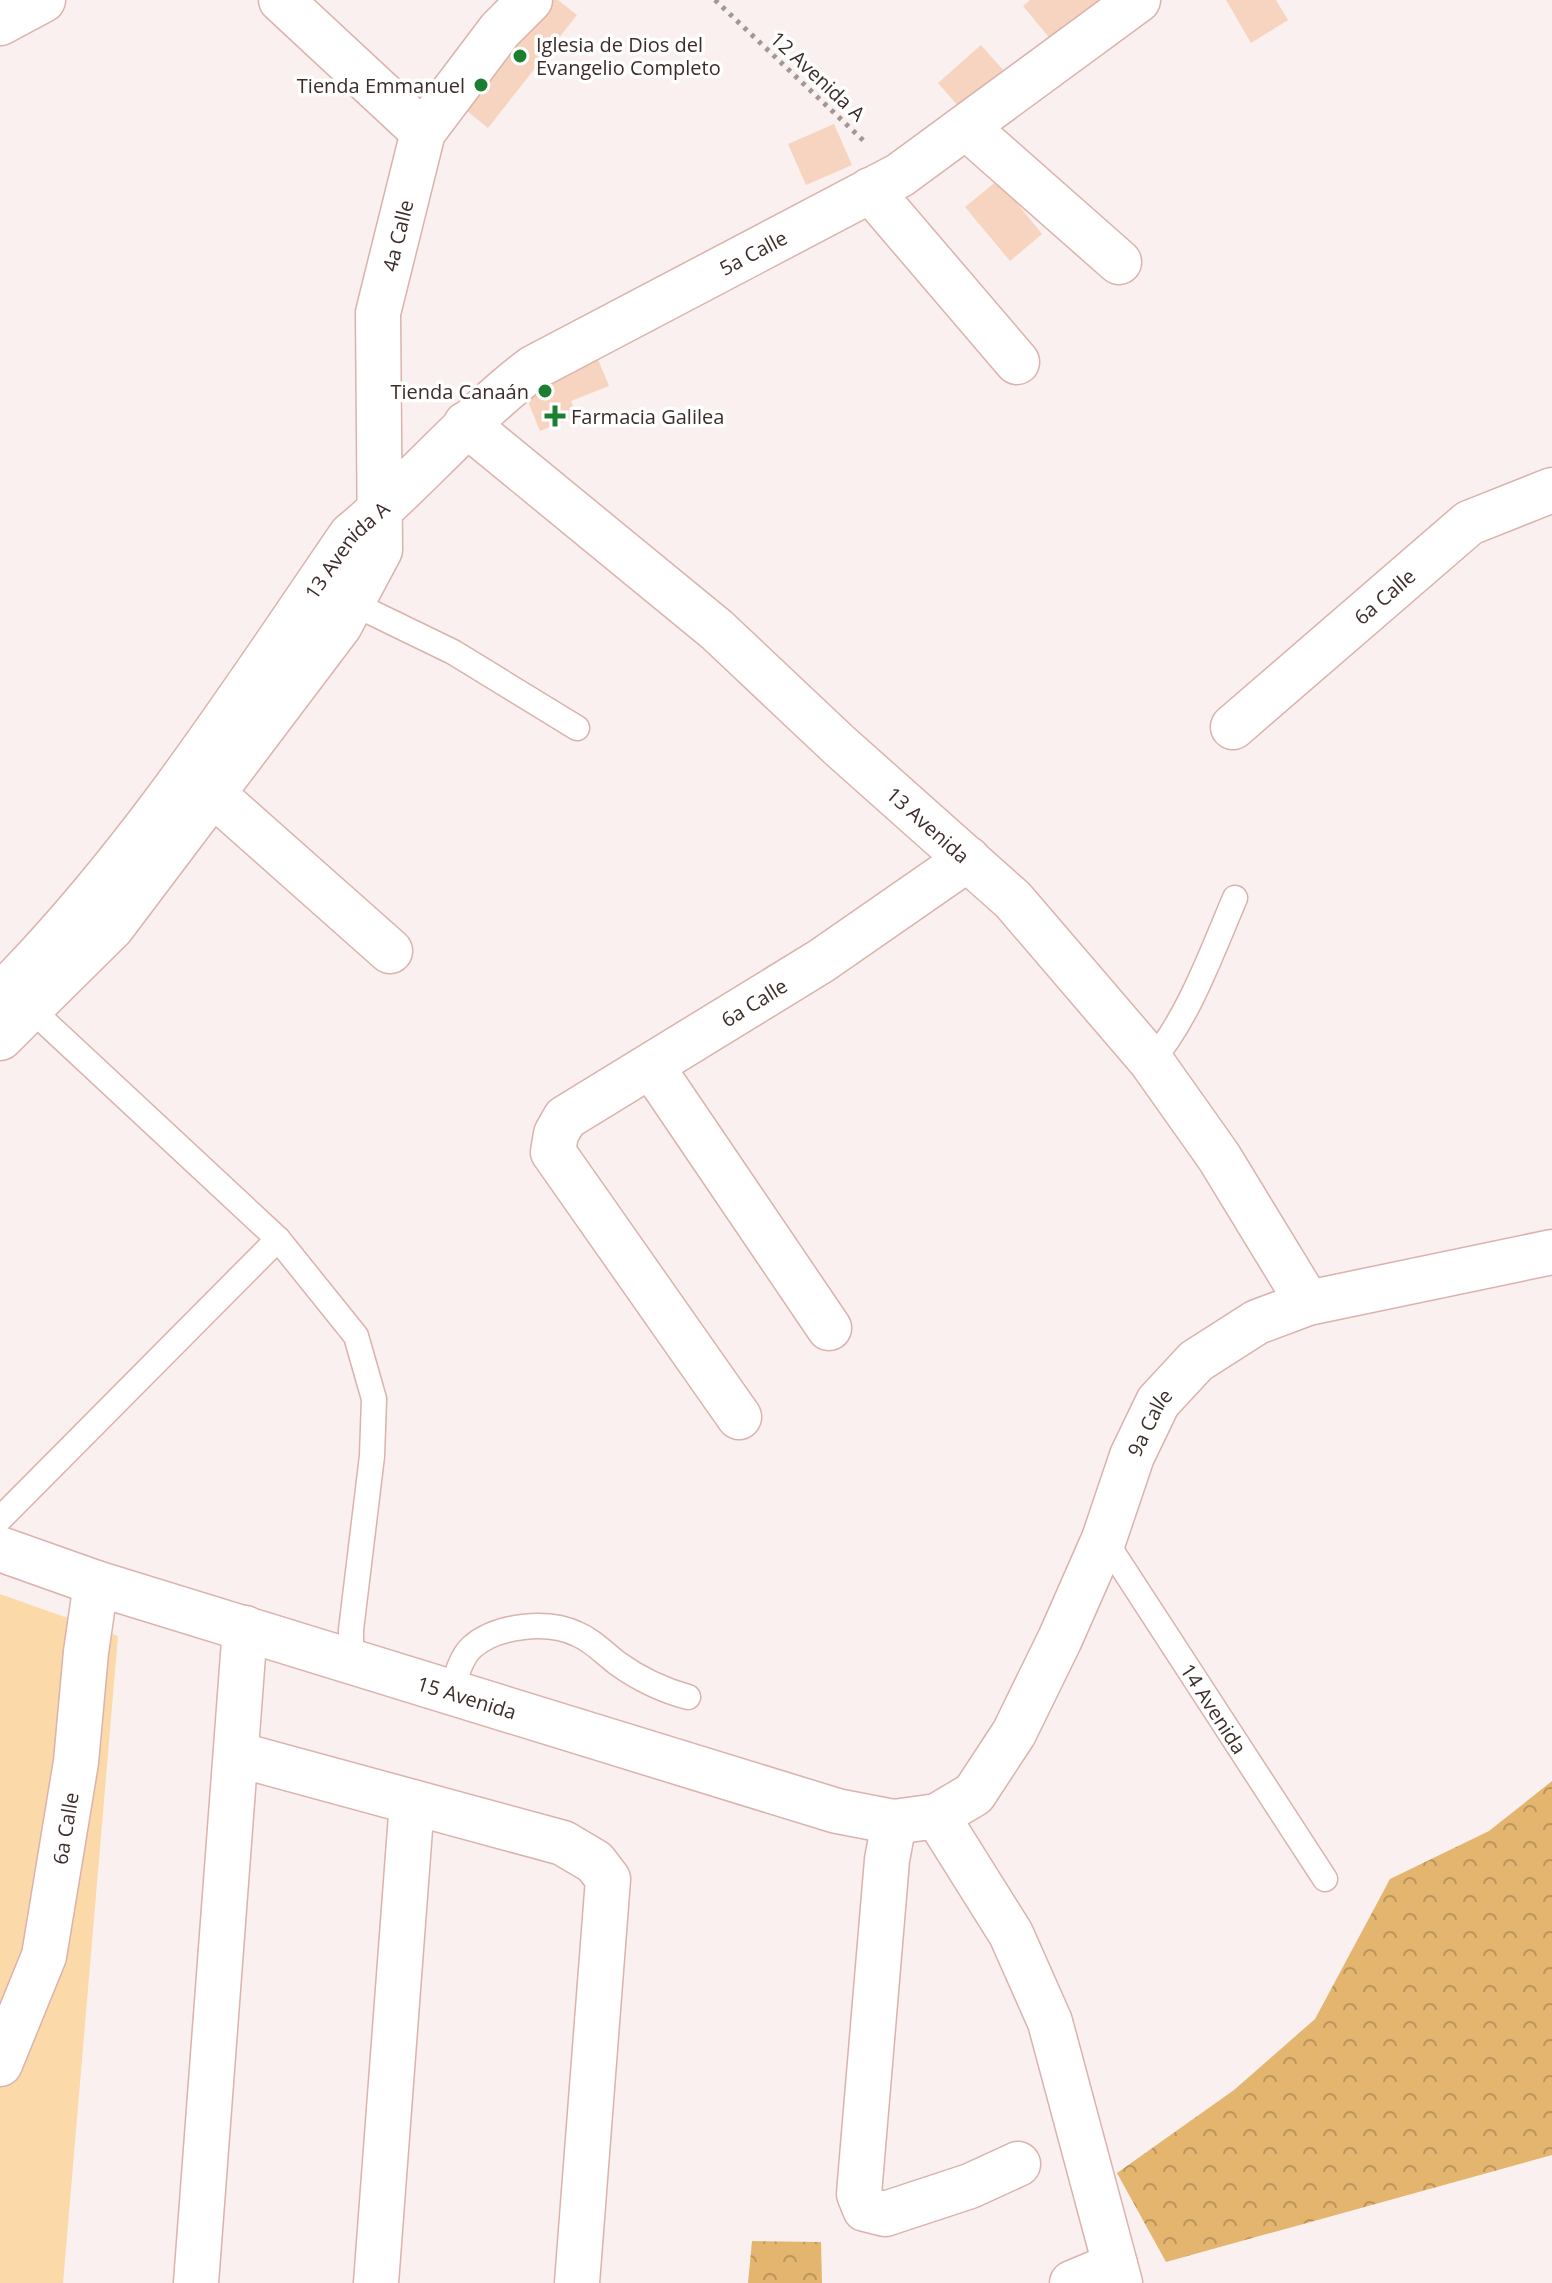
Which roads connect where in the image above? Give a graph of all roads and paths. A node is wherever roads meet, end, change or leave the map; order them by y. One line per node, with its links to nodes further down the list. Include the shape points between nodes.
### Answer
1 (43, 0): 6 (street)
2 (281, 0): 8 (street)
3 (530, 0): 8 (street, 4a Calle, via 500,30)
4 (715, 0): 9 (path, 12 Avenida A)
5 (1138, 0): 7 (street, 5a Calle)
6 (0, 23)
7 (966, 127): 9 (street, 5a Calle); 10 (street)
8 (423, 132): 14 (street, 4a Calle, via 378,313)
9 (885, 182): 11 (street); 12 (street, 5a Calle, via 533,368)
10 (1119, 262)
11 (1017, 362)
12 (466, 424): 14 (street, 5a Calle); 19 (street, 13 Avenida, via 717,630)
13 (1552, 490): 16 (street, 6a Calle, via 1469,523)
14 (379, 512): 15 (street, 13 Avenida A, via 380,550); 22 (street, 13 Avenida A, via 351,535 169,799 36,960)
15 (352, 603): 17 (lane, via 453,652); 18 (street, 13 Avenida A)
16 (1233, 727)
17 (577, 728)
18 (213, 794): 21 (street); 22 (street, 13 Avenida A, via 112,927)
19 (968, 859): 23 (street, 13 Avenida, via 1013,900); 24 (street, 6a Calle, via 821,961)
20 (1235, 898): 23 (lane, via 1185,1007)
21 (390, 951)
22 (10, 1014): 25 (lane)
23 (1151, 1061): 27 (street, 13 Avenida, via 1219,1157)
24 (652, 1067): 28 (street); 29 (street, 6a Calle, via 565,1118 553,1152)
25 (278, 1239): 30 (lane); 35 (lane, via 356,1336 374,1399)
26 (1552, 1252): 27 (street, 9a Calle)
27 (1308, 1303): 31 (street, 9a Calle, via 1257,1322 1196,1361 1158,1402 1132,1456)
28 (829, 1328)
29 (739, 1417)
30 (0, 1519)
31 (1104, 1539): 40 (street, 9a Calle, via 1014,1733 974,1794); 42 (lane, 14 Avenida)
32 (0, 1549): 33 (street, 15 Avenida)
33 (96, 1583): 34 (street, 15 Avenida); 43 (street, 6a Calle, via 76,1762 44,1956)
34 (245, 1628): 35 (street, 15 Avenida); 38 (street)
35 (351, 1662): 36 (street, 15 Avenida)
36 (452, 1691): 37 (lane, via 471,1648 535,1625 578,1634 660,1689); 41 (street, 15 Avenida, via 837,1811)
37 (688, 1697)
38 (236, 1754): 39 (street); 46 (street)
39 (412, 1802): 47 (street); 48 (street, via 563,1843 595,1862 608,1879)
40 (937, 1816): 41 (street, 15 Avenida); 45 (street, via 1011,1934 1050,2022)
41 (894, 1822): 44 (street, via 859,2194 865,2209 885,2214)
42 (1325, 1879)
43 (0, 2064)
44 (1018, 2164)
45 (1118, 2274): 49 (street)
46 (196, 2283)
47 (376, 2283)
48 (577, 2283)
49 (1072, 2283)

